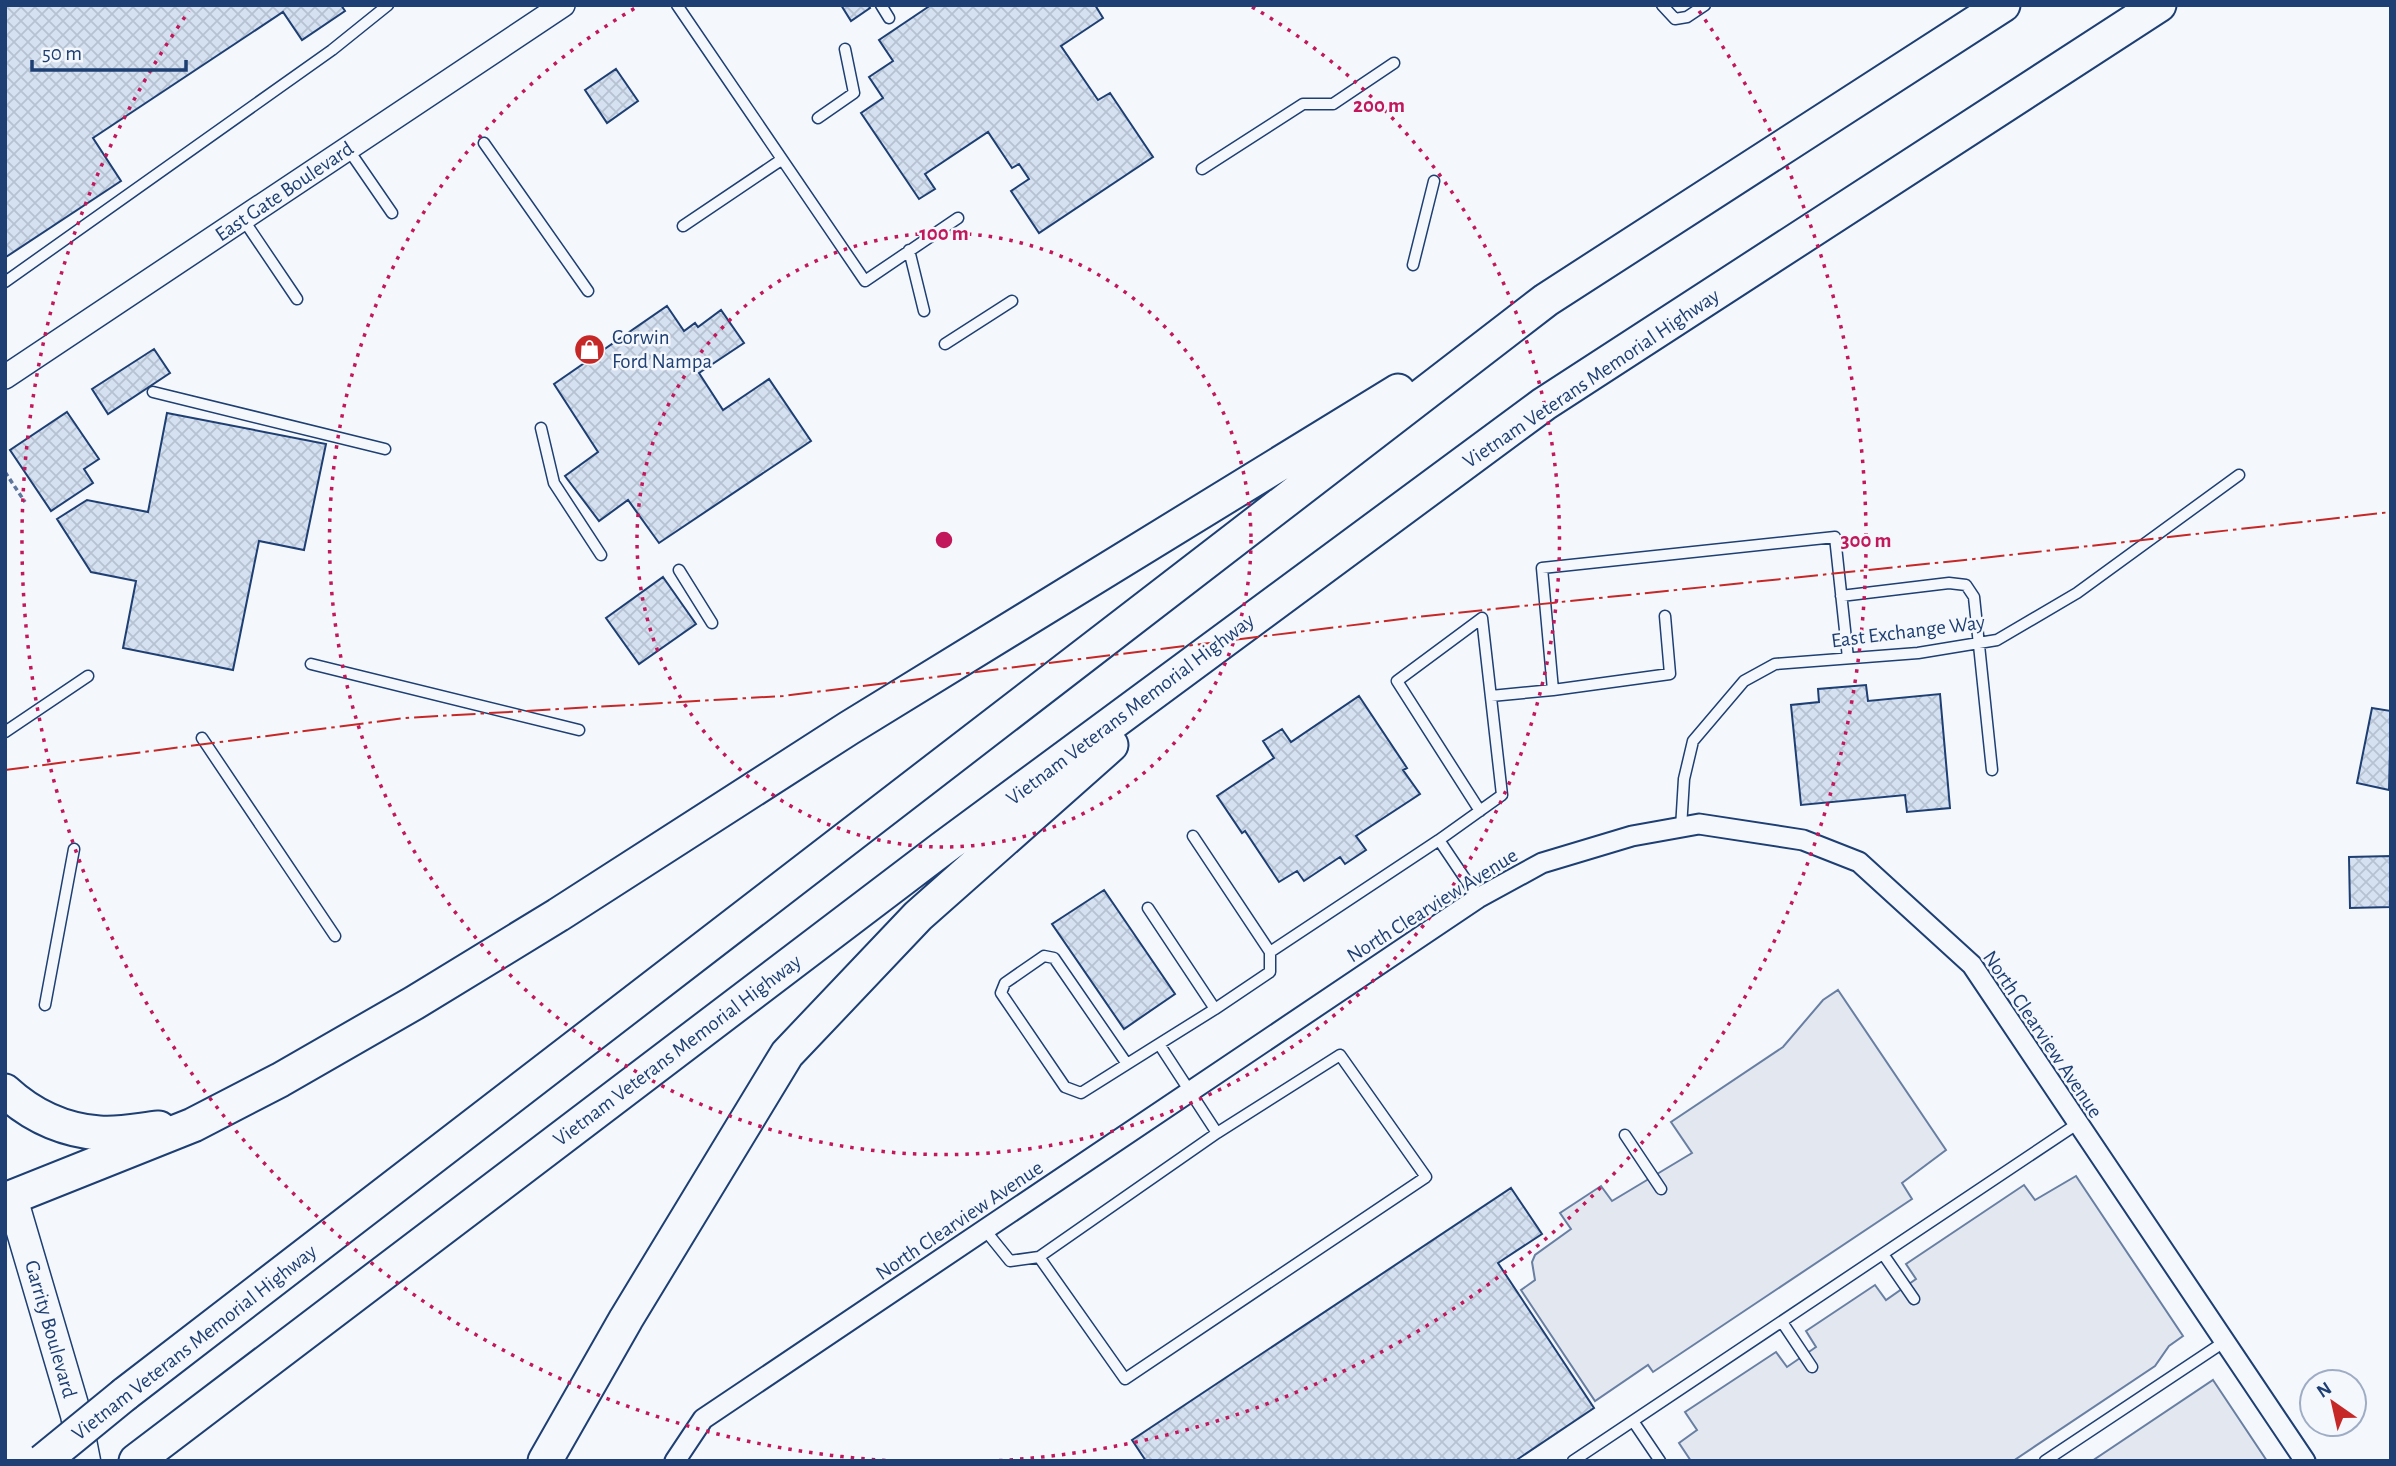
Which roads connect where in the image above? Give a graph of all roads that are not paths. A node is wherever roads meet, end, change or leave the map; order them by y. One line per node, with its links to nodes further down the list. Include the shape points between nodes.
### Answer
1 (388, 5): 24 (lane, via 332,50)
2 (563, 5): 14 (street, East Gate Boulevard)
3 (677, 5): 15 (lane)
4 (881, 5): 9 (lane)
5 (1662, 5): 6 (lane, via 1675,19 1687,18)
6 (1705, 5)
7 (2003, 5): 27 (highway, Vietnam Veterans Memorial Highway)
8 (2159, 5): 42 (highway, Vietnam Veterans Memorial Highway, via 1544,404)
9 (889, 18)
10 (845, 48): 12 (lane, via 854,93)
11 (1394, 63): 16 (lane, via 1333,104 1303,104)
12 (818, 118)
13 (484, 143): 25 (lane)
14 (348, 149): 18 (lane); 20 (street, East Gate Boulevard)
15 (781, 160): 21 (lane); 22 (lane, via 865,281)
16 (1202, 169)
17 (1434, 181): 23 (lane)
18 (392, 213)
19 (958, 218): 22 (lane)
20 (243, 219): 26 (lane); 31 (street, East Gate Boulevard)
21 (683, 226)
22 (909, 250): 29 (lane)
23 (1413, 265)
24 (5, 282)
25 (587, 291)
26 (297, 299)
27 (1546, 300): 67 (highway, via 849,728 558,915 280,1080); 81 (highway, Vietnam Veterans Memorial Highway, bridge)
28 (1012, 301): 30 (lane)
29 (924, 312)
30 (945, 344)
31 (5, 377)
32 (153, 392): 34 (lane)
33 (541, 428): 36 (lane, via 555,484)
34 (385, 449)
35 (2239, 475): 41 (lane, East Exchange Way, via 2077,593 1997,640)
36 (601, 555)
37 (679, 570): 40 (lane)
38 (1841, 596): 41 (lane, via 1966,585 1974,597); 43 (lane); 46 (lane, via 1835,537 1542,569)
39 (1665, 616): 46 (lane, via 1670,674)
40 (712, 623)
41 (1979, 643): 43 (lane, East Exchange Way); 51 (lane)
42 (1208, 651): 83 (highway, Vietnam Veterans Memorial Highway); 84 (highway, via 1088,768 918,916 787,1054)
43 (1848, 658): 53 (lane, East Exchange Way, via 1775,664 1744,681 1693,741 1684,779)
44 (311, 664): 48 (lane)
45 (88, 676): 49 (lane)
46 (1553, 690): 47 (lane)
47 (1491, 696): 52 (lane, via 1502,795); 52 (lane, via 1482,618 1397,681)
48 (579, 730)
49 (5, 732)
50 (202, 738): 59 (lane)
51 (1992, 770)
52 (1480, 811): 55 (lane)
53 (1681, 828): 57 (street, North Clearview Avenue, via 1632,836 1542,863); 68 (street, North Clearview Avenue, via 1699,824 1803,839 1859,862 1972,965)
54 (1193, 836): 60 (lane)
55 (1439, 840): 57 (lane); 60 (lane)
56 (74, 849): 61 (lane)
57 (1478, 898): 66 (street, North Clearview Avenue)
58 (1148, 908): 62 (lane)
59 (335, 936)
60 (1270, 951): 62 (lane, via 1270,972)
61 (45, 1005)
62 (1215, 1009): 63 (lane)
63 (1159, 1044): 64 (lane); 66 (lane)
64 (1127, 1064): 64 (lane, via 1081,1093 1065,1087 1001,993 1004,983 1045,956 1054,958)
65 (5, 1091): 67 (highway, via 56,1124 99,1133)
66 (1190, 1092): 69 (lane); 73 (street, North Clearview Avenue)
67 (193, 1125): 72 (highway)
68 (2077, 1125): 74 (lane); 78 (street, North Clearview Avenue)
69 (1217, 1133): 75 (lane); 75 (lane, via 1340,1055 1426,1177 1125,1379)
70 (1625, 1135): 71 (lane)
71 (1661, 1189)
72 (9, 1199): 82 (main road, Garrity Boulevard, via 76,1415)
73 (985, 1230): 75 (lane, via 1010,1261); 85 (street, North Clearview Avenue, via 704,1419)
74 (1883, 1254): 76 (lane); 77 (lane)
75 (1039, 1257)
76 (1914, 1298)
77 (1782, 1322): 79 (lane); 80 (lane)
78 (2224, 1342): 88 (lane); 89 (street, North Clearview Avenue)
79 (1812, 1367)
80 (1633, 1421): 86 (lane); 87 (lane)
81 (43, 1461)
82 (85, 1461)
83 (136, 1461)
84 (545, 1461)
85 (674, 1461)
86 (1573, 1461)
87 (1660, 1461)
88 (2045, 1461)
89 (2305, 1461)

